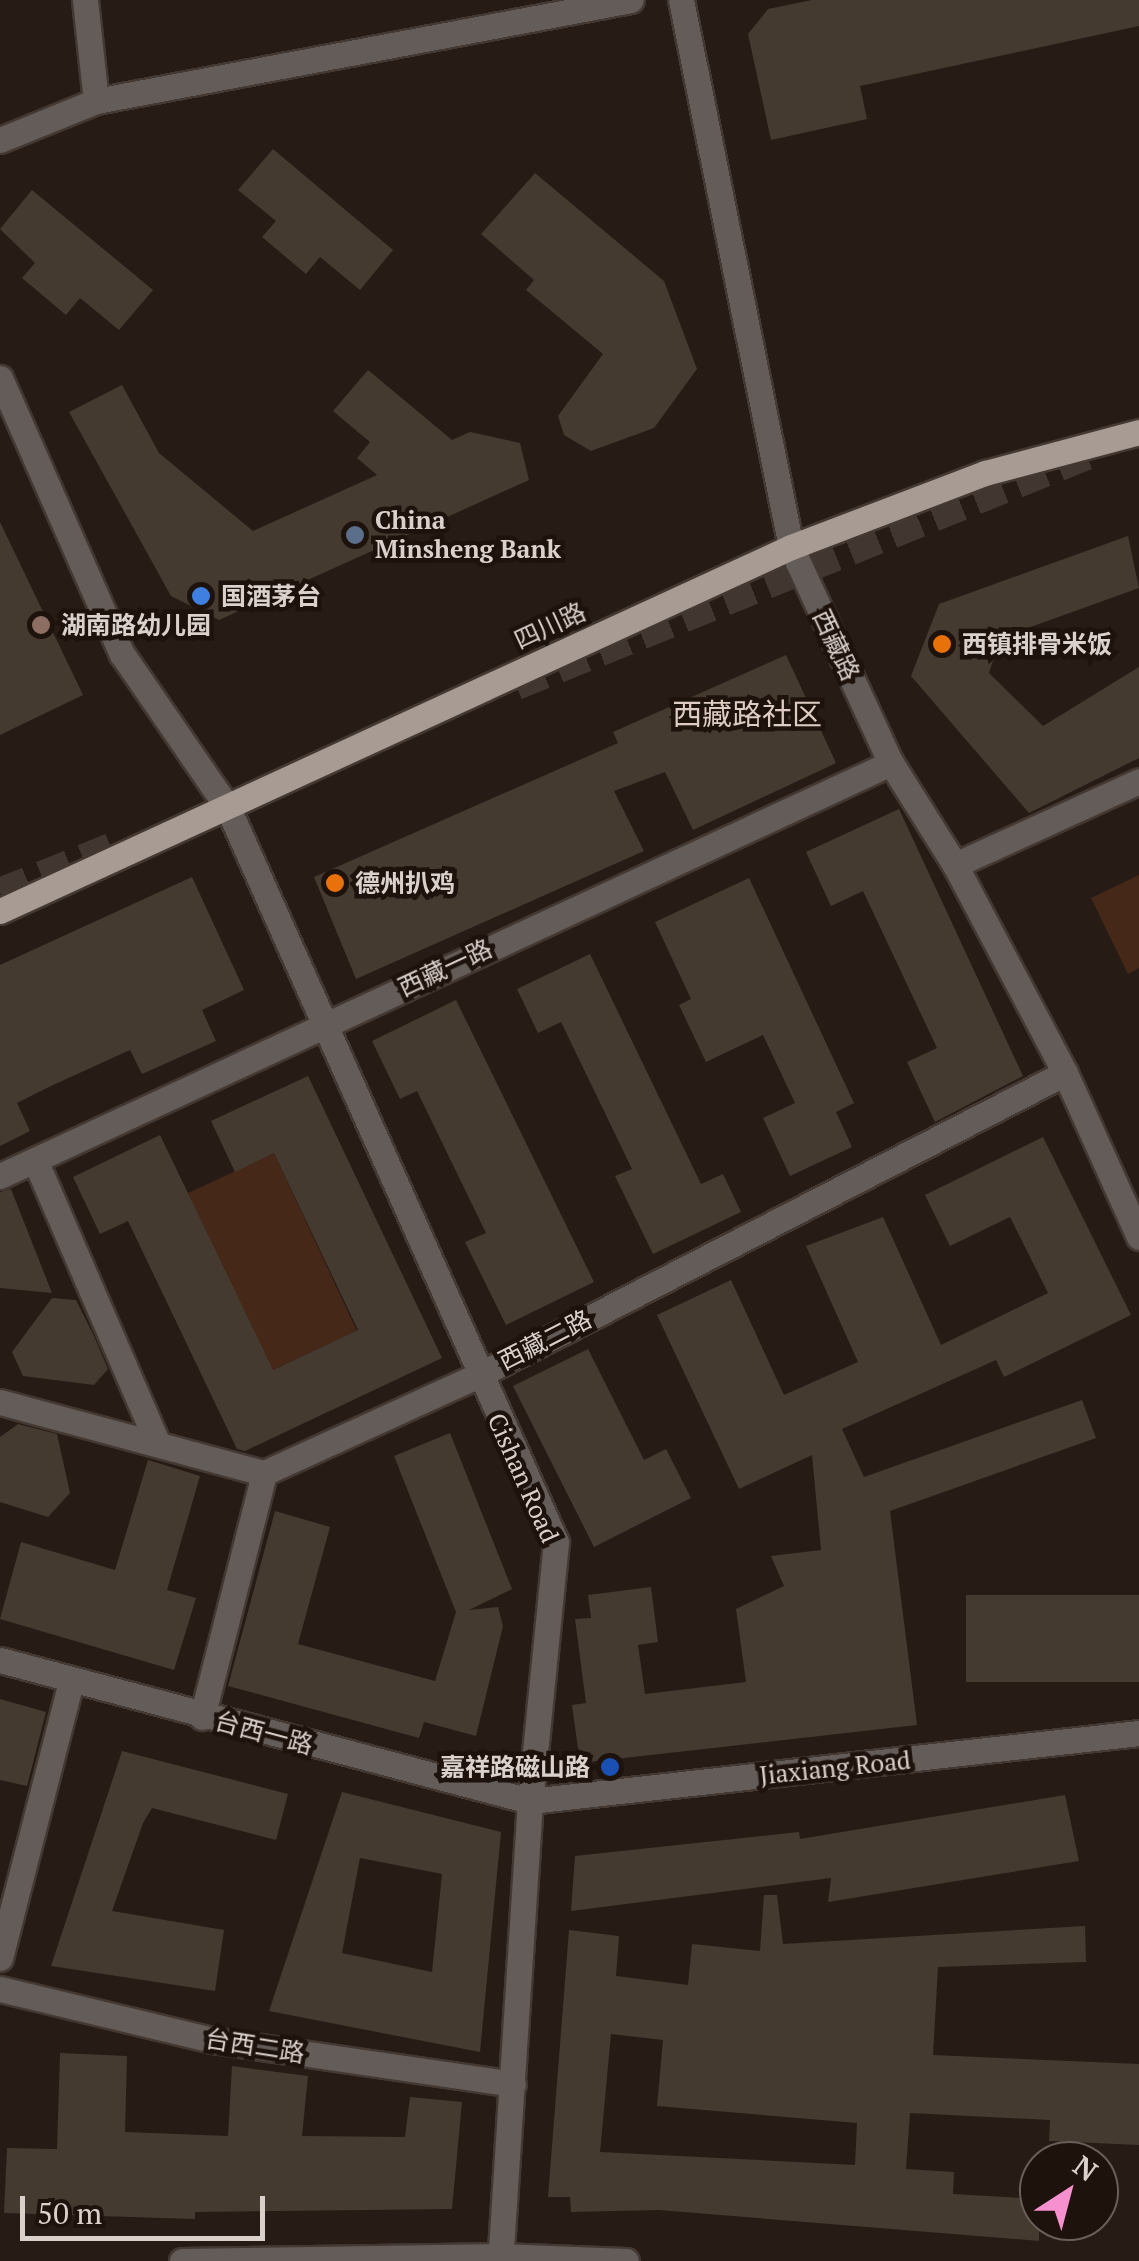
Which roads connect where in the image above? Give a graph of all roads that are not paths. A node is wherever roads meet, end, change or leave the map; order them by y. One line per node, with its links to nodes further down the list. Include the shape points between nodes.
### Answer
1 (85, 0): 4 (street)
2 (632, 0): 4 (street)
3 (681, 0): 8 (street, 西藏路)
4 (96, 101): 5 (street)
5 (0, 140)
6 (0, 378): 11 (street, Cishan Road, via 122,654)
7 (1139, 432): 8 (main road, 四川路, via 986,473)
8 (791, 548): 9 (street, 西藏路); 11 (main road, 四川路)
9 (891, 763): 12 (street, 西藏路); 14 (street, 西藏一路)
10 (1139, 782): 12 (street)
11 (228, 808): 13 (main road, 四川路); 14 (street, Cishan Road)
12 (955, 865): 15 (street, 西藏路)
13 (0, 910)
14 (326, 1023): 16 (street, 西藏一路); 19 (street, Cishan Road)
15 (1065, 1073): 18 (street, 西藏路); 19 (street, 西藏二路)
16 (35, 1160): 17 (street, 西藏一路); 21 (street)
17 (0, 1176)
18 (1139, 1237)
19 (476, 1376): 22 (street, 西藏二路); 27 (street, Cishan Road, via 556,1542)
20 (0, 1402): 21 (street)
21 (156, 1440): 22 (street)
22 (264, 1473): 25 (street)
23 (0, 1660): 24 (street, 台西一路)
24 (71, 1681): 25 (street, 台西一路); 28 (street)
25 (202, 1717): 27 (street, 台西一路)
26 (1139, 1733): 27 (street, Jiaxiang Road)
27 (530, 1802): 30 (street, Cishan Road)
28 (0, 1958)
29 (0, 1989): 30 (street, 台西二路, via 212,2040)
30 (513, 2084): 31 (street, Cishan Road)
31 (500, 2258): 32 (street); 33 (street)
32 (182, 2261)
33 (626, 2261)

